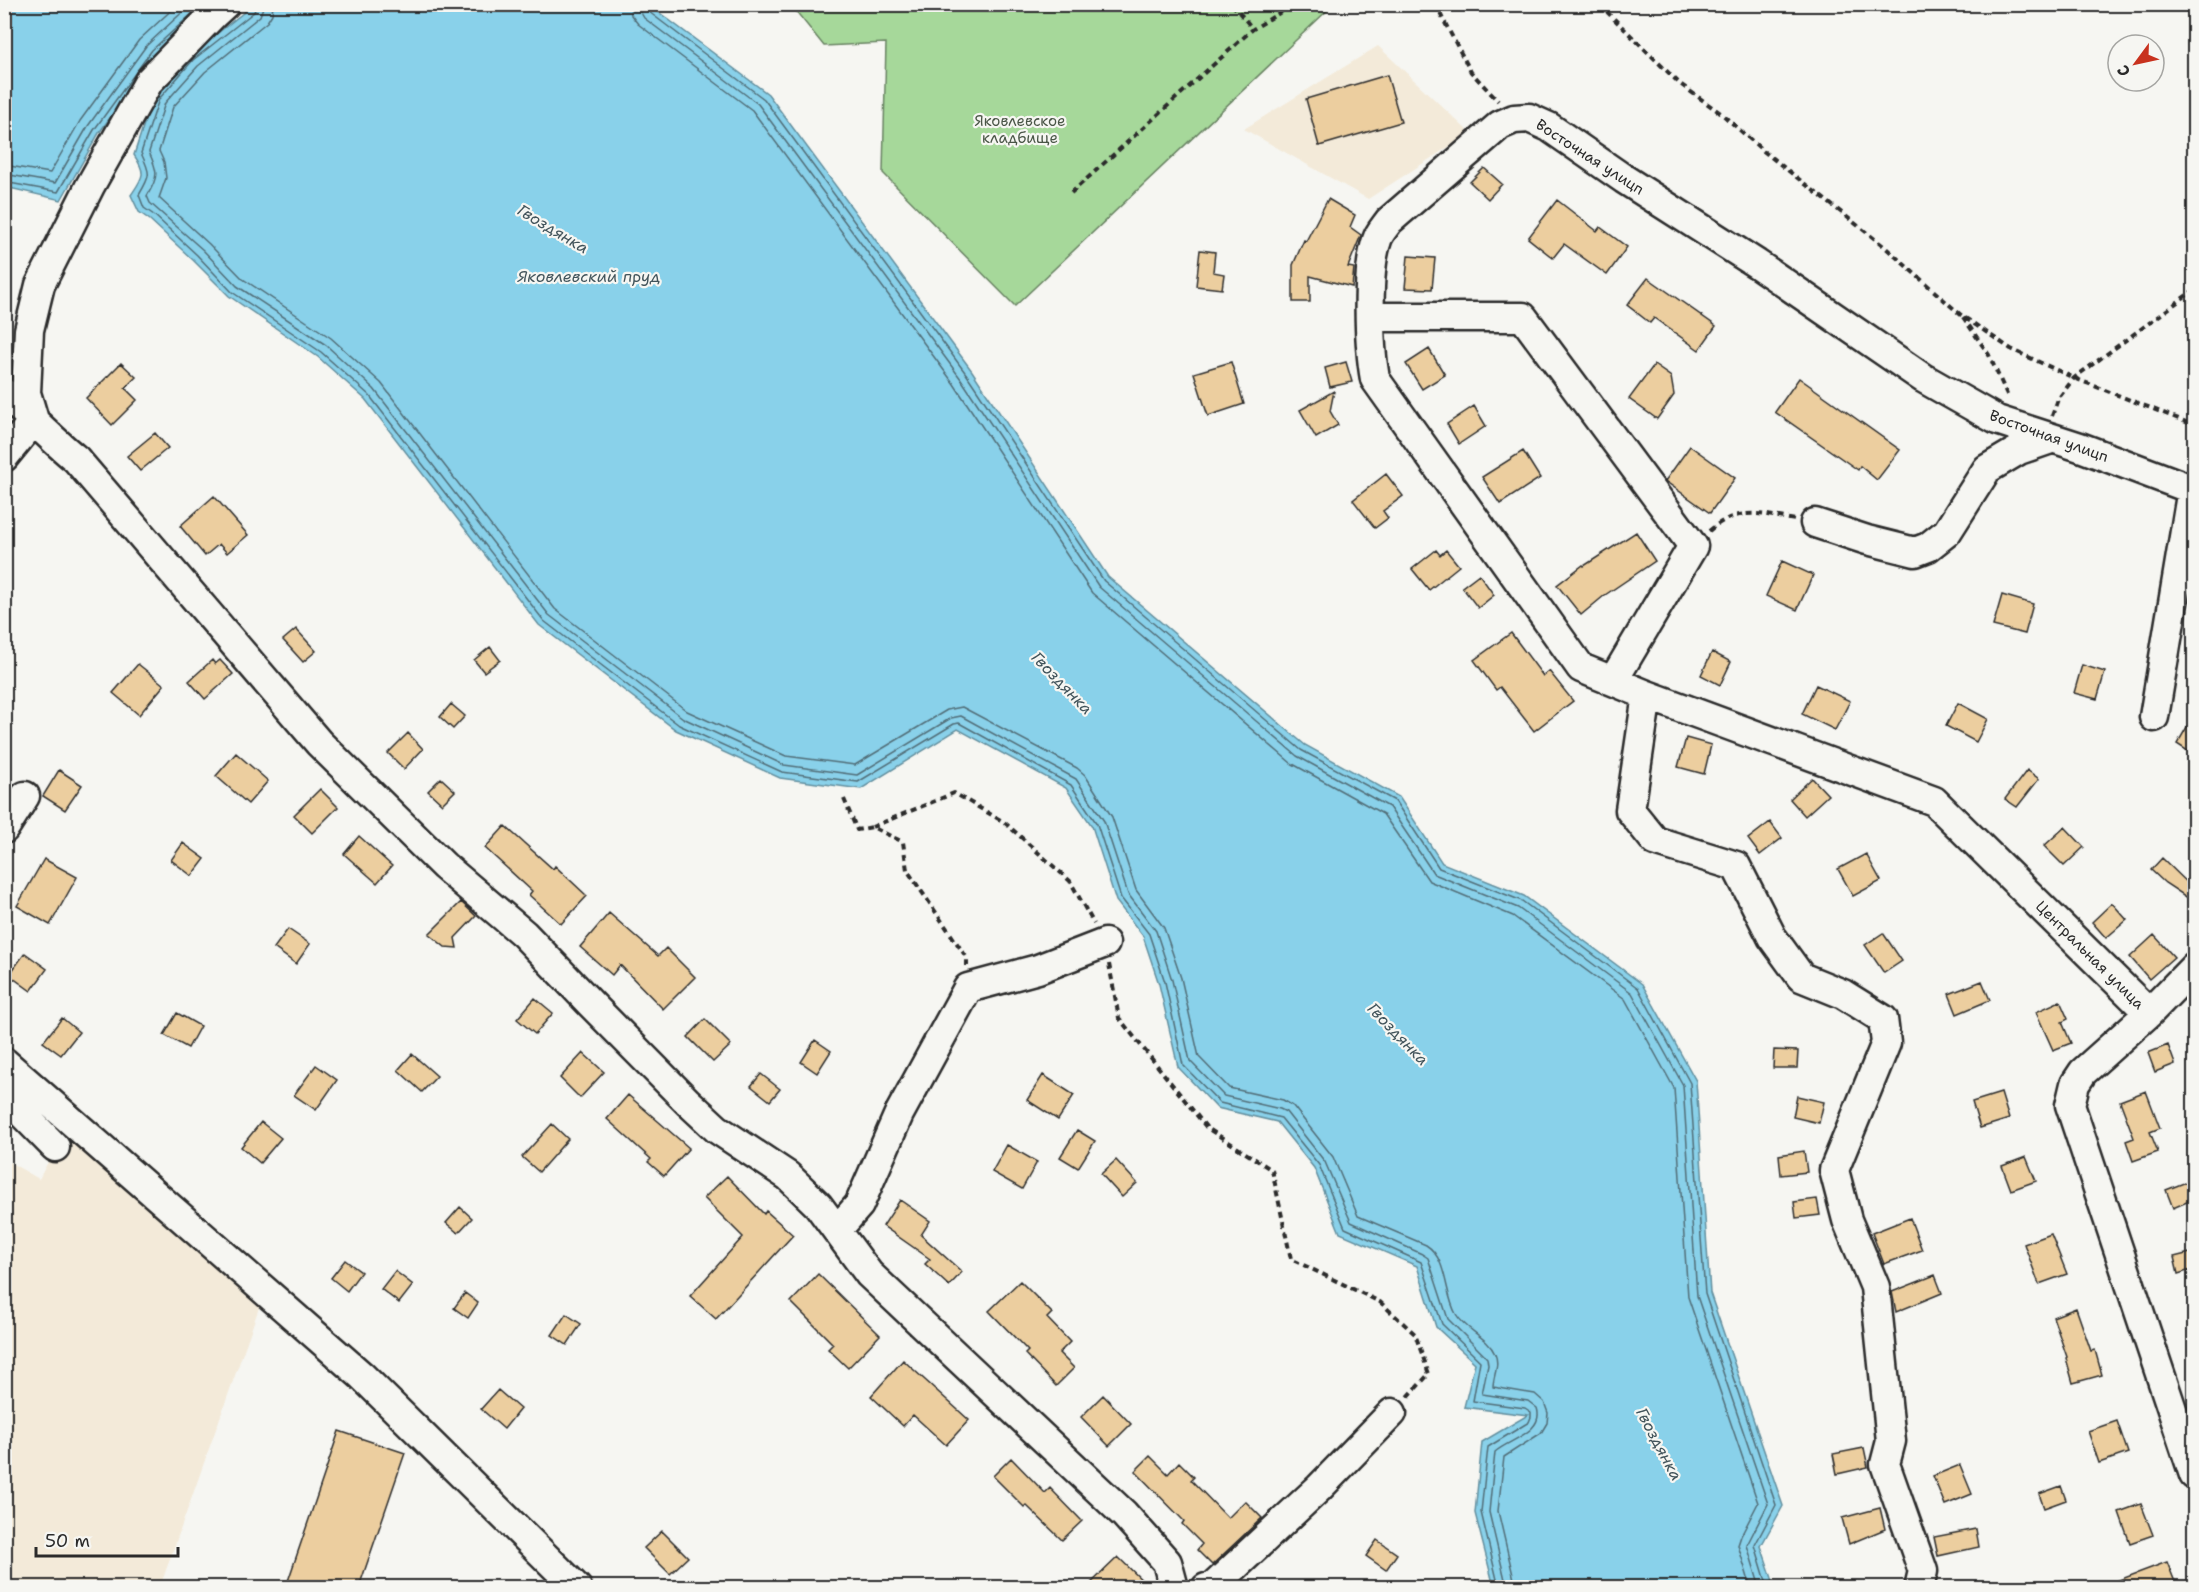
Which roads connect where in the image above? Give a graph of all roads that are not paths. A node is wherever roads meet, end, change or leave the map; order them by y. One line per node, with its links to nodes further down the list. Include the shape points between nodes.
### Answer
1 (225, 4): 4 (street, via 149,81 40,285 29,330 26,393)
2 (1371, 316): 5 (street, Восточная улицп, via 1371,272 1377,240 1389,220 1500,125 1529,118 1549,127 1757,264 1923,378 1997,420); 9 (street, Восточная улицп, via 1370,352 1375,379 1387,398 1581,668); 9 (street, via 1523,317 1693,546)
3 (4, 393): 4 (street)
4 (34, 420): 6 (street); 20 (street, via 76,459 319,743 444,866 524,934 688,1102 717,1129 788,1176)
5 (2052, 432): 7 (street, Восточная улицп, via 2080,447); 8 (street, via 1987,469 1947,532 1915,552)
6 (4, 457)
7 (2193, 490): 11 (street)
8 (1815, 523)
9 (1613, 681): 10 (street, Центральная улица)
10 (1647, 695): 16 (street, Центральная улица, via 1934,801); 26 (street, via 1630,810 1655,841 1736,866 1772,937 1801,977 1844,994 1883,1019 1886,1044 1834,1170 1847,1220 1875,1287 1891,1442 1885,1464 1923,1571)
11 (2154, 717)
12 (25, 796): 13 (street)
13 (4, 829)
14 (1105, 943): 20 (street, via 1038,969 968,988 899,1114 859,1204)
15 (2194, 967): 16 (street)
16 (2150, 1013): 22 (street, Центральная улица, via 2083,1072 2075,1084 2070,1106)
17 (4, 1062): 23 (street, via 362,1376)
18 (4, 1095): 19 (street)
19 (55, 1147)
20 (837, 1230): 24 (street, via 869,1274 1124,1514 1167,1562)
21 (1392, 1413): 25 (street, via 1319,1488 1214,1586)
22 (2194, 1475)
23 (577, 1587)
24 (1174, 1587)
25 (1206, 1587)
26 (1919, 1587)

